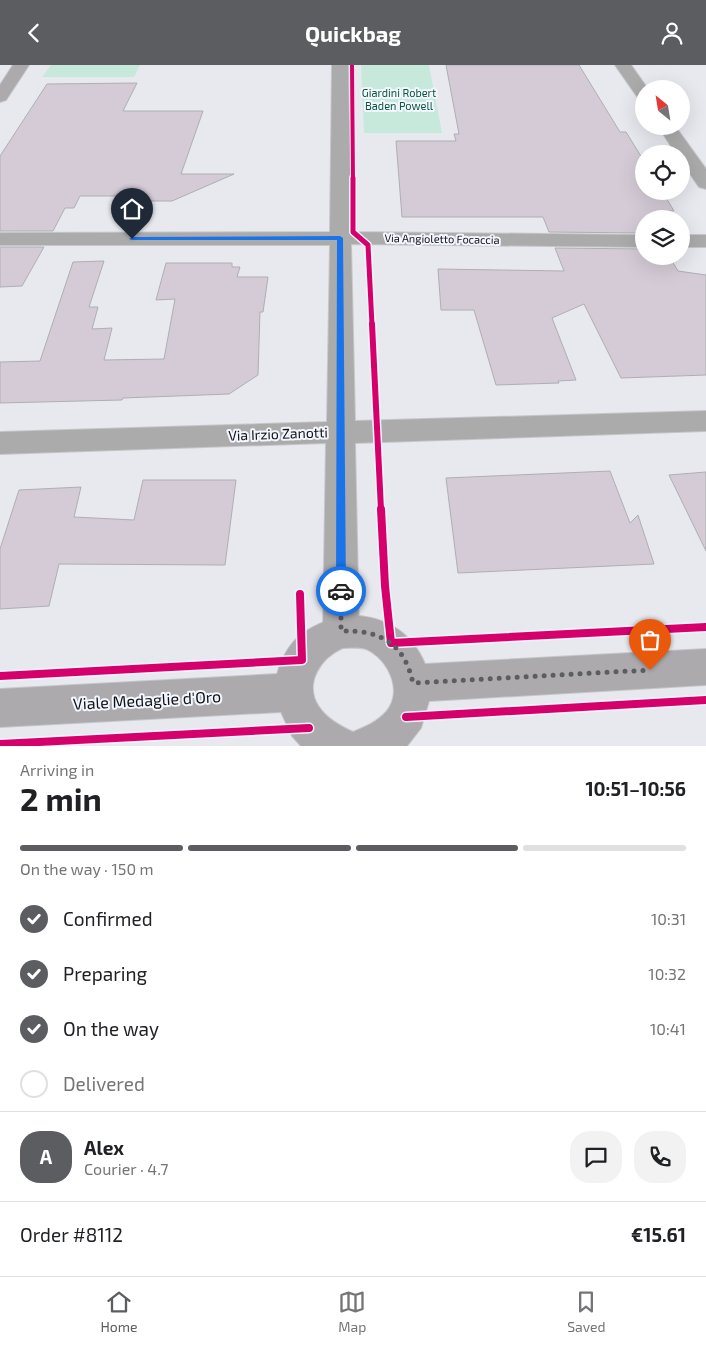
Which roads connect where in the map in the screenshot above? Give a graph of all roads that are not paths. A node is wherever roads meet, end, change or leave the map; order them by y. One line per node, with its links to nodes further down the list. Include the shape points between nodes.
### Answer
1 (21, 65): 5 (street)
2 (340, 65): 8 (street)
3 (623, 65): 4 (street)
4 (635, 82)
5 (0, 97)
6 (672, 135): 7 (street)
7 (706, 183)
8 (340, 238): 9 (street, Via Angioletto Focaccia); 10 (street, Via Angioletto Focaccia); 14 (street)
9 (0, 239)
10 (635, 241)
11 (690, 241): 12 (street)
12 (706, 241)
13 (706, 421): 14 (street, Via Irzio Zanotti)
14 (341, 432): 15 (street, Via Irzio Zanotti); 16 (street)
15 (0, 443)
16 (341, 631): 18 (street, via 375,634 391,643 401,653); 19 (street, via 312,647 302,660)
17 (706, 667): 18 (street)
18 (413, 683): 22 (street, via 406,717 395,731 380,742)
19 (294, 693): 20 (street, Viale Medaglie d'Oro); 21 (street, via 298,711 309,728 324,740)
20 (0, 708)
21 (340, 746)
22 (367, 746)

